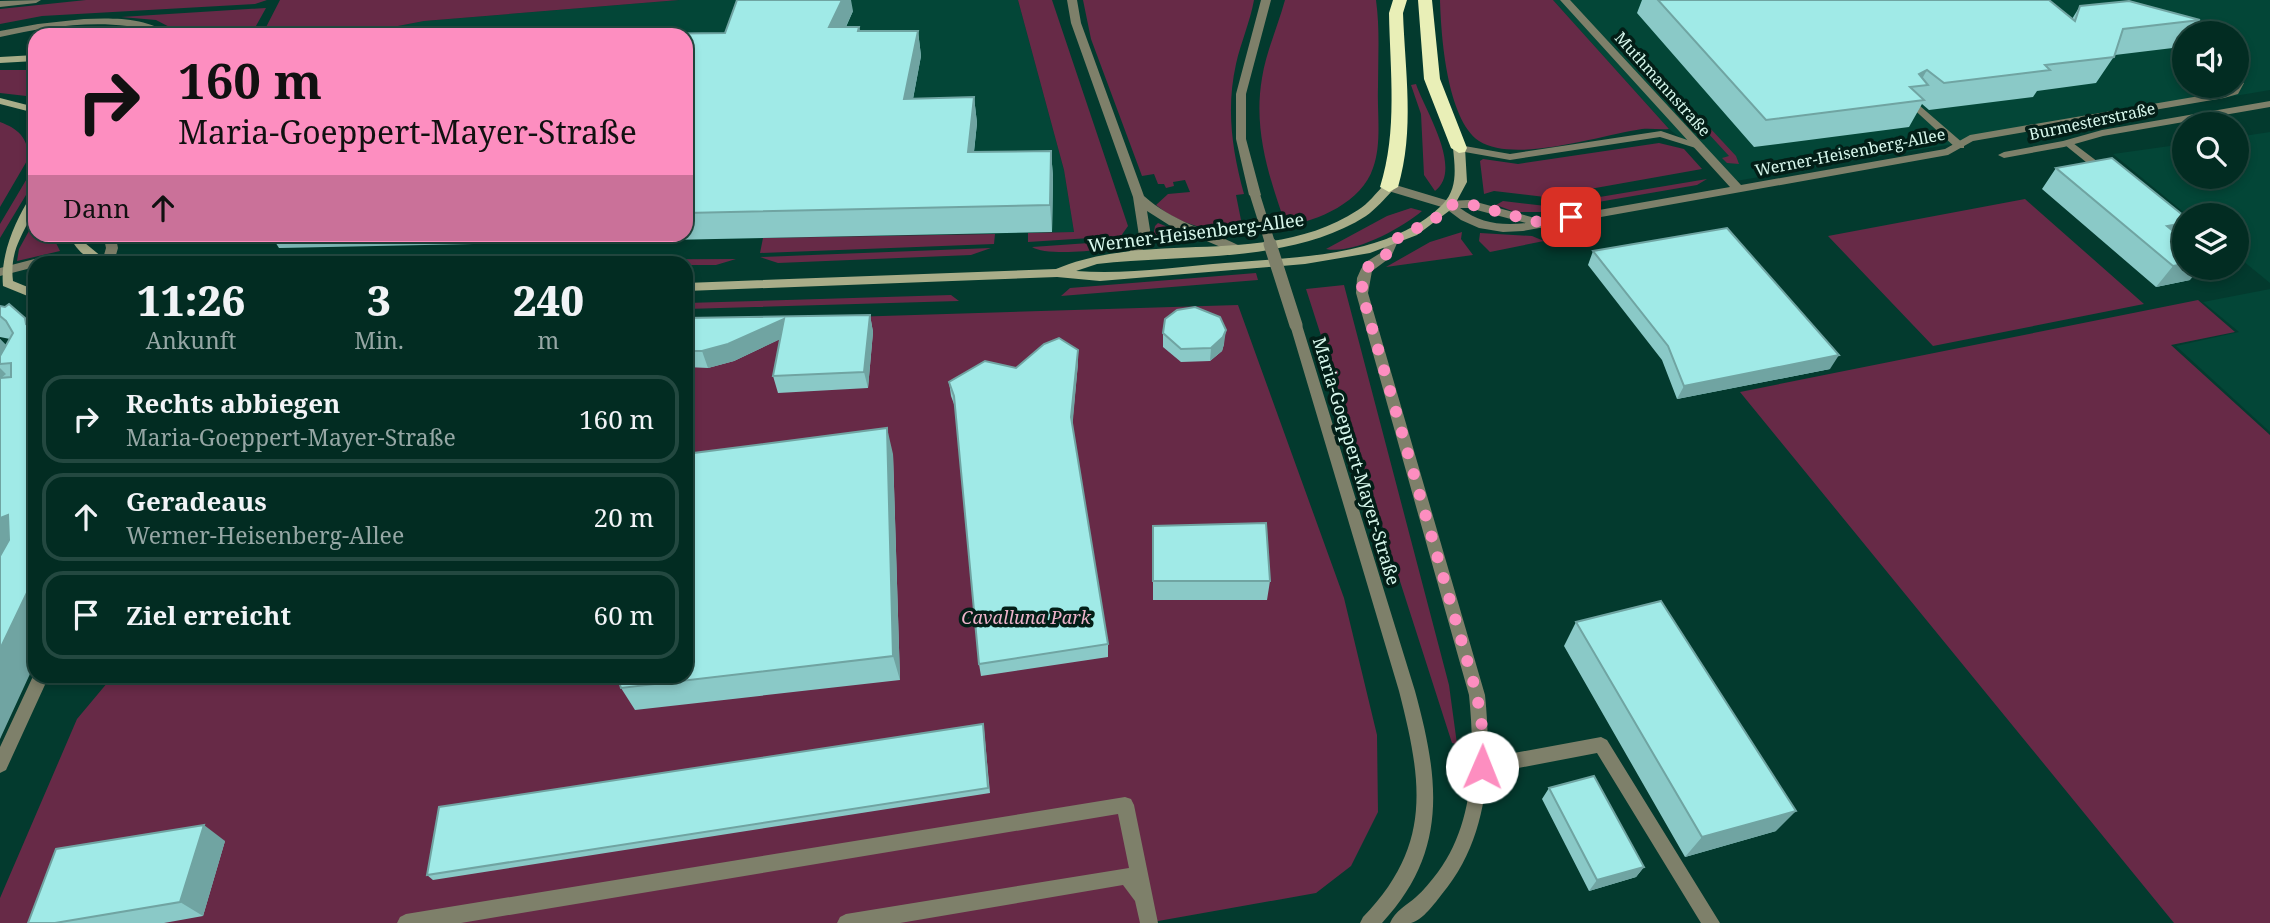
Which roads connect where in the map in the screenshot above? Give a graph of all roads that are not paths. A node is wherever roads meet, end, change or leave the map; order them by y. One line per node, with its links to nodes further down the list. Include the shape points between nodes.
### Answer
1 (36, 0): 6 (street)
2 (1072, 0): 27 (street, via 1076,23)
3 (1266, 0): 47 (street, Maria-Goeppert-Mayer-Straße, bridge, via 1241,94 1241,139 1408,704 1425,789 1423,832 1407,875)
4 (1425, 0): 22 (highway, via 1432,79)
5 (1565, 0): 20 (street, Muthmannstraße)
6 (0, 4)
7 (1395, 4): 25 (highway, via 1399,131 1397,169)
8 (38, 28): 9 (street, via 111,23)
9 (148, 28)
10 (28, 30): 11 (street)
11 (0, 34)
12 (28, 58): 13 (street)
13 (0, 60)
14 (2206, 98): 21 (street, Werner-Heisenberg-Allee, via 1970,138)
15 (0, 101): 18 (street)
16 (1912, 102): 21 (street)
17 (2270, 104): 19 (street, Burmesterstraße, via 2102,133)
18 (28, 108)
19 (2070, 143): 23 (street, Burmesterstraße); 24 (street)
20 (1699, 146): 22 (street, via 1661,134 1510,157); 26 (street, Muthmannstraße)
21 (1960, 146): 26 (street, Werner-Heisenberg-Allee, via 1933,155)
22 (1460, 148): 28 (street, via 1461,182)
23 (2004, 155)
24 (2113, 178)
25 (1389, 187): 28 (street, Werner-Heisenberg-Allee); 32 (street, Werner-Heisenberg-Allee, via 1373,206 1337,227 1298,239)
26 (1738, 189): 28 (street, Werner-Heisenberg-Allee, via 1508,229 1460,216)
27 (1139, 197): 32 (street, via 1176,226); 34 (street, via 1145,236)
28 (1449, 205): 30 (street, Werner-Heisenberg-Allee, via 1436,218)
29 (28, 211): 37 (street, via 3,256)
30 (1392, 241): 36 (street, Werner-Heisenberg-Allee, via 1305,260 1100,277); 42 (street, via 1387,254 1362,274 1362,293 1477,695 1484,740)
31 (79, 242): 33 (street)
32 (1234, 248): 34 (street, Werner-Heisenberg-Allee)
33 (94, 256)
34 (1132, 257): 36 (street, Werner-Heisenberg-Allee, via 1095,260)
35 (28, 267): 37 (street)
36 (1057, 273): 38 (street, Werner-Heisenberg-Allee)
37 (2, 278): 39 (street)
38 (693, 287)
39 (28, 291)
40 (38, 683): 41 (street)
41 (0, 765)
42 (1482, 767): 48 (street, via 1473,820 1447,874 1414,913); 49 (street, via 1601,745)
43 (1146, 900): 44 (street, via 1125,805); 45 (street, via 1127,876); 46 (street)
44 (406, 923)
45 (846, 923)
46 (1149, 923)
47 (1369, 923)
48 (1399, 923)
49 (1711, 923)

